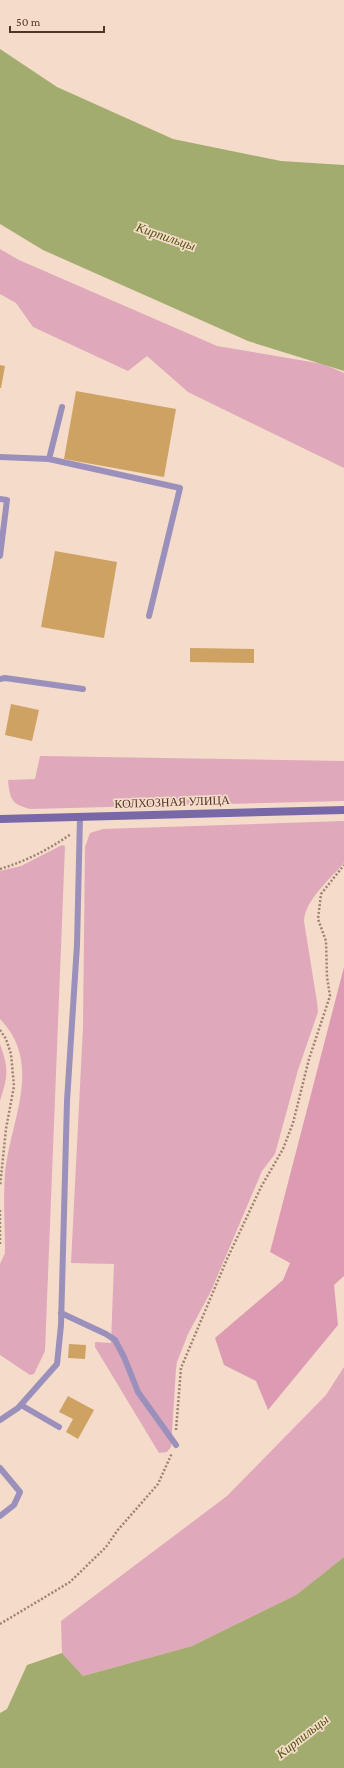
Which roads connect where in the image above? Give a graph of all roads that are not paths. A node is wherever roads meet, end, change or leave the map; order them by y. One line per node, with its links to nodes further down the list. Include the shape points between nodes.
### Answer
1 (62, 407): 3 (lane)
2 (0, 457): 3 (lane)
3 (49, 459): 6 (lane, via 180,488)
4 (0, 499): 5 (lane, via 7,500)
5 (0, 556)
6 (148, 616)
7 (0, 679): 8 (lane)
8 (83, 689)
9 (344, 810): 10 (main road, КОЛХОЗНАЯ УЛИЦА)
10 (80, 817): 11 (main road, КОЛХОЗНАЯ УЛИЦА); 12 (lane, via 77,945 67,1101)
11 (0, 819)
12 (61, 1313): 13 (lane, via 57,1364); 16 (lane, via 114,1340 122,1352 138,1392)
13 (21, 1405): 14 (lane); 15 (lane)
14 (0, 1420)
15 (59, 1427)
16 (176, 1445)
17 (0, 1468): 18 (lane, via 20,1492 14,1505)
18 (0, 1516)

